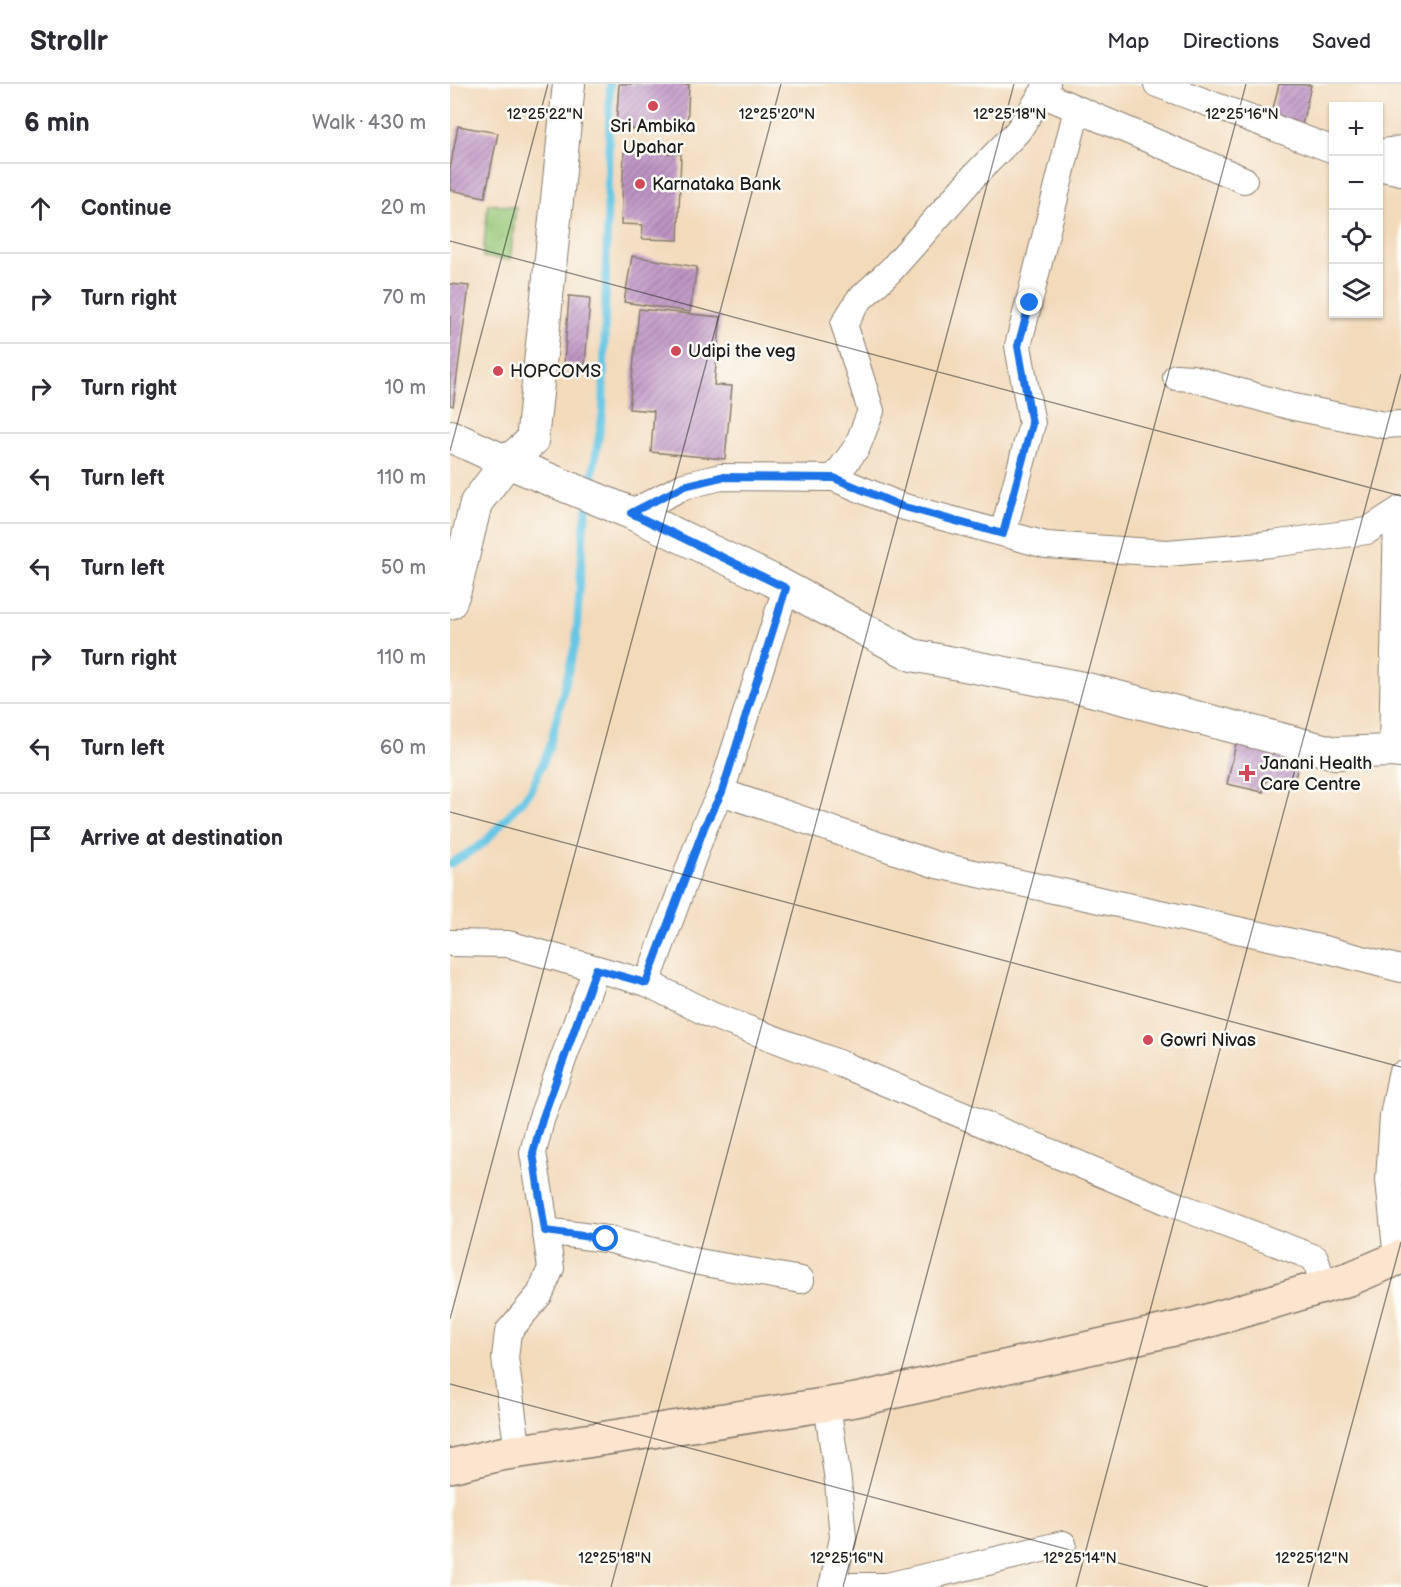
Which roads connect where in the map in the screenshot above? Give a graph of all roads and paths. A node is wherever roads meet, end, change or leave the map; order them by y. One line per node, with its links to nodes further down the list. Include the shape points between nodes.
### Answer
1 (568, 84): 14 (street, via 532,441)
2 (1157, 84): 5 (street)
3 (1045, 89): 4 (street); 15 (street, via 1018,131 858,301 844,324 871,411 857,447)
4 (1077, 109): 10 (street); 18 (street, via 1018,346 1032,424)
5 (1329, 148)
6 (1401, 149): 7 (street)
7 (1383, 152)
8 (1383, 168): 9 (street)
9 (1401, 172)
10 (1244, 180)
11 (1176, 377): 12 (street, via 1192,378 1289,406)
12 (1401, 424)
13 (450, 436): 14 (street)
14 (507, 462): 17 (street); 20 (street, via 476,504)
15 (834, 478): 17 (street, via 721,477 684,486); 18 (street, via 901,506)
16 (1399, 511): 18 (street, via 1367,531 1167,553 1046,545); 21 (street)
17 (631, 513): 19 (street)
18 (1003, 534)
19 (786, 588): 21 (street, via 912,655 1083,688 1335,753); 22 (street)
20 (450, 603)
21 (1396, 752)
22 (722, 792): 25 (street, via 937,865); 26 (street, via 705,825)
23 (450, 943): 24 (street, via 508,944)
24 (596, 969): 26 (street); 28 (street, via 533,1153)
25 (1401, 969)
26 (646, 983): 31 (street, via 711,1015 841,1064 1315,1258)
27 (1401, 1075): 29 (street, via 1393,1116 1389,1180)
28 (545, 1231): 30 (street, via 606,1239 693,1261); 33 (street, via 550,1268 540,1294 508,1332 505,1358)
29 (1399, 1258): 31 (main road)
30 (801, 1280)
31 (1324, 1286): 32 (main road, via 1197,1324)
32 (827, 1404): 33 (main road); 36 (street, via 843,1538)
33 (518, 1452): 34 (main road)
34 (450, 1466)
35 (1063, 1544): 36 (street, via 887,1586)
36 (832, 1587)

